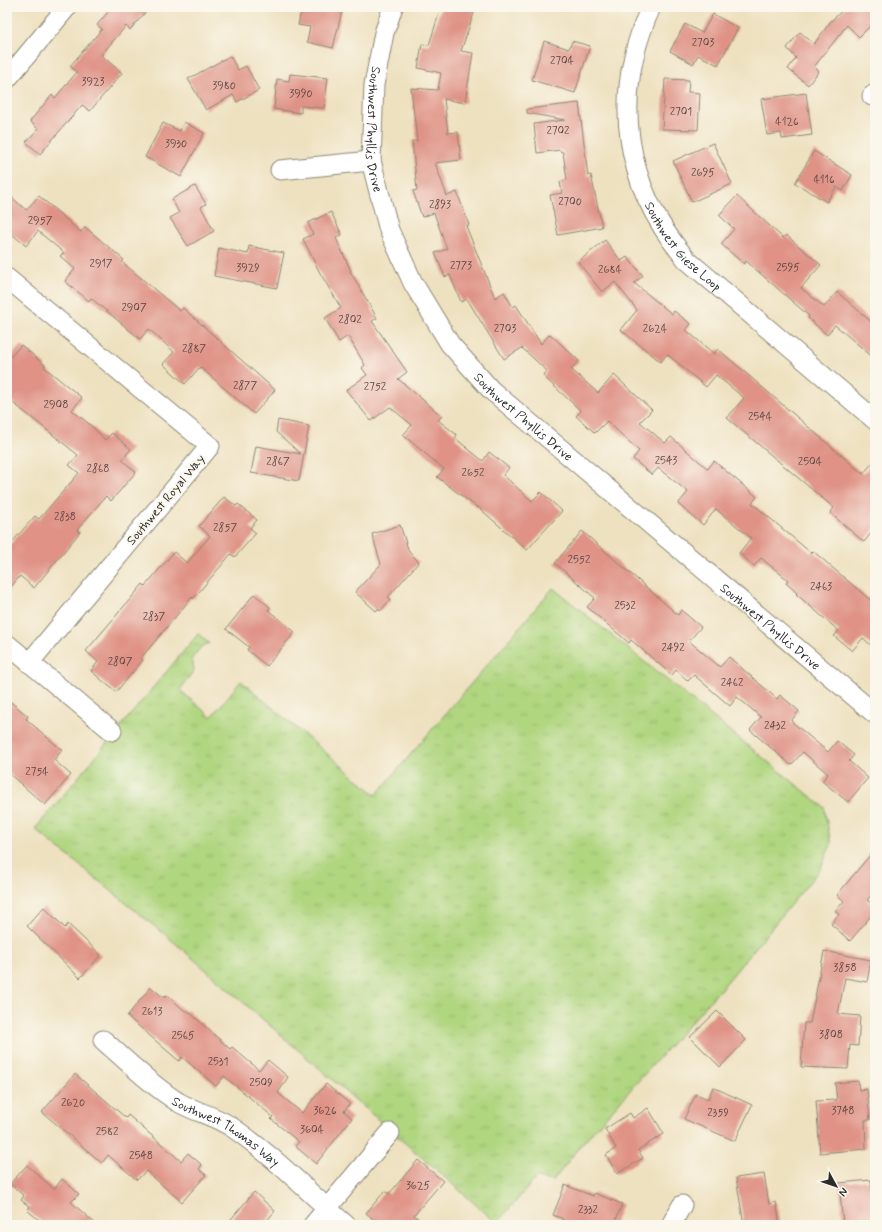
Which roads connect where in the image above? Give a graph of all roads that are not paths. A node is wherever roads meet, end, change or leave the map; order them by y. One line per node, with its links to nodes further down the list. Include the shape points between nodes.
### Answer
1 (67, 7): 4 (street)
2 (393, 7): 5 (street, Southwest Phyllis Drive, via 384,33 374,85)
3 (651, 7): 8 (street, Southwest Giese Loop, via 634,51 627,100 630,146 651,205 672,242 687,260)
4 (7, 79)
5 (371, 161): 6 (street); 11 (street, Southwest Phyllis Drive, via 389,230 413,283 450,344 491,390)
6 (280, 170)
7 (7, 278): 10 (street, Southwest Royal Way, via 210,446)
8 (875, 420)
9 (7, 644): 10 (street)
10 (29, 663): 12 (street)
11 (875, 714)
12 (112, 731)
13 (103, 1040): 16 (street, Southwest Thomas Way, via 164,1092 191,1109 231,1127 250,1141)
14 (390, 1133): 16 (street)
15 (682, 1205): 19 (street)
16 (327, 1208): 17 (street); 18 (street, Southwest Thomas Way)
17 (313, 1225)
18 (346, 1225)
19 (670, 1225)

